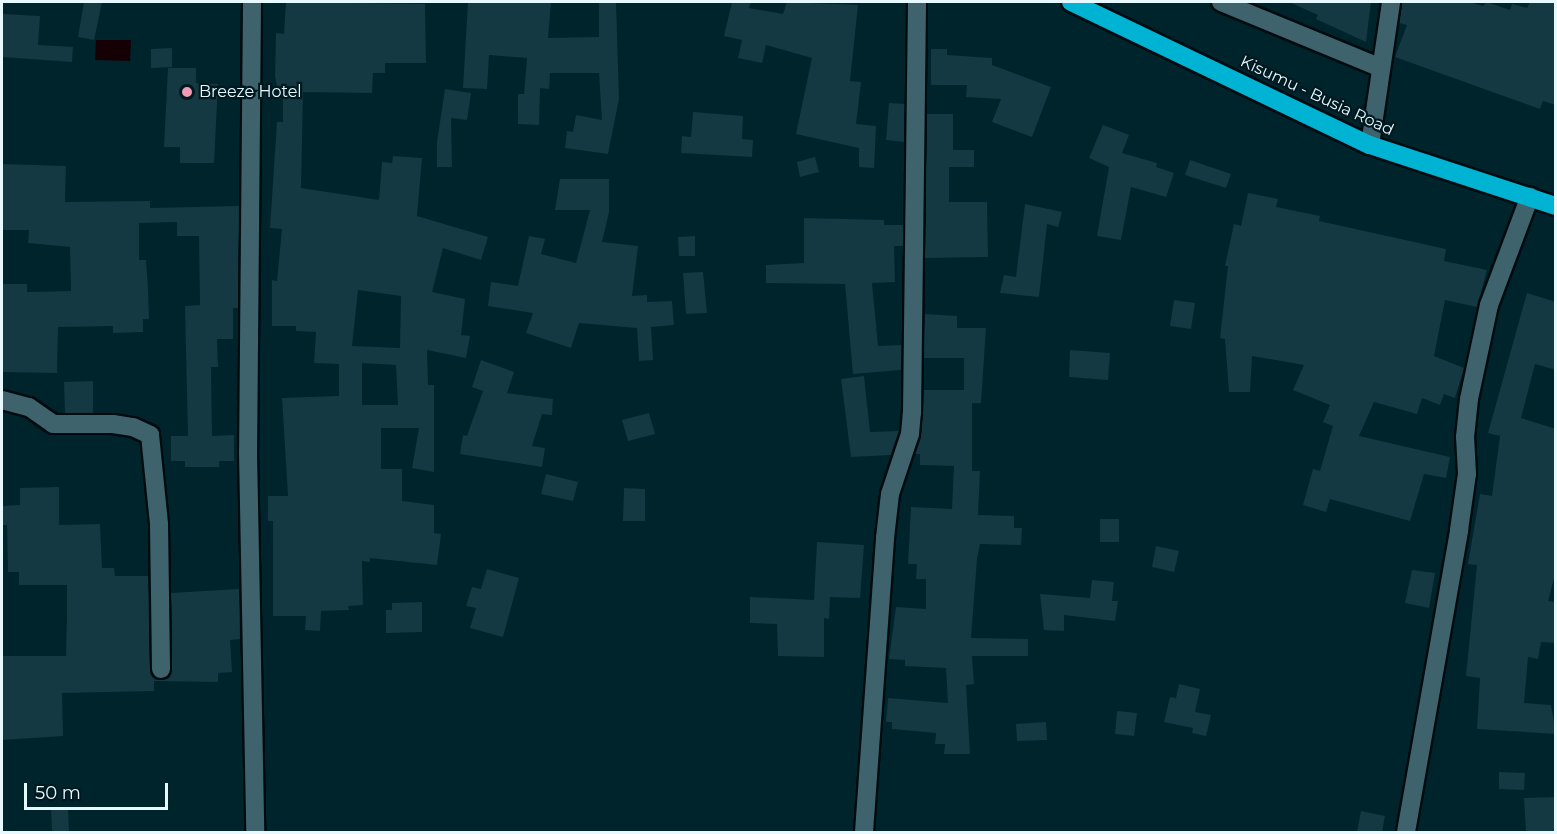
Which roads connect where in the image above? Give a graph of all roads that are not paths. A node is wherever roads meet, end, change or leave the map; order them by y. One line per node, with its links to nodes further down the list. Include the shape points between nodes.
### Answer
1 (252, 2): 12 (street, via 248,452)
2 (917, 2): 13 (street, via 912,413 910,434 890,494)
3 (1071, 2): 7 (highway, Kisumu - Busia Road)
4 (1221, 2): 6 (street)
5 (1390, 2): 6 (street)
6 (1381, 68): 7 (street)
7 (1370, 145): 8 (highway, Kisumu - Busia Road)
8 (1530, 196): 9 (highway, Kisumu - Busia Road); 14 (street, via 1489,305 1469,399 1461,519)
9 (1556, 206)
10 (2, 400): 11 (street, via 28,407 53,424 113,424 150,435 159,524)
11 (161, 669)
12 (255, 832)
13 (864, 832)
14 (1406, 832)

